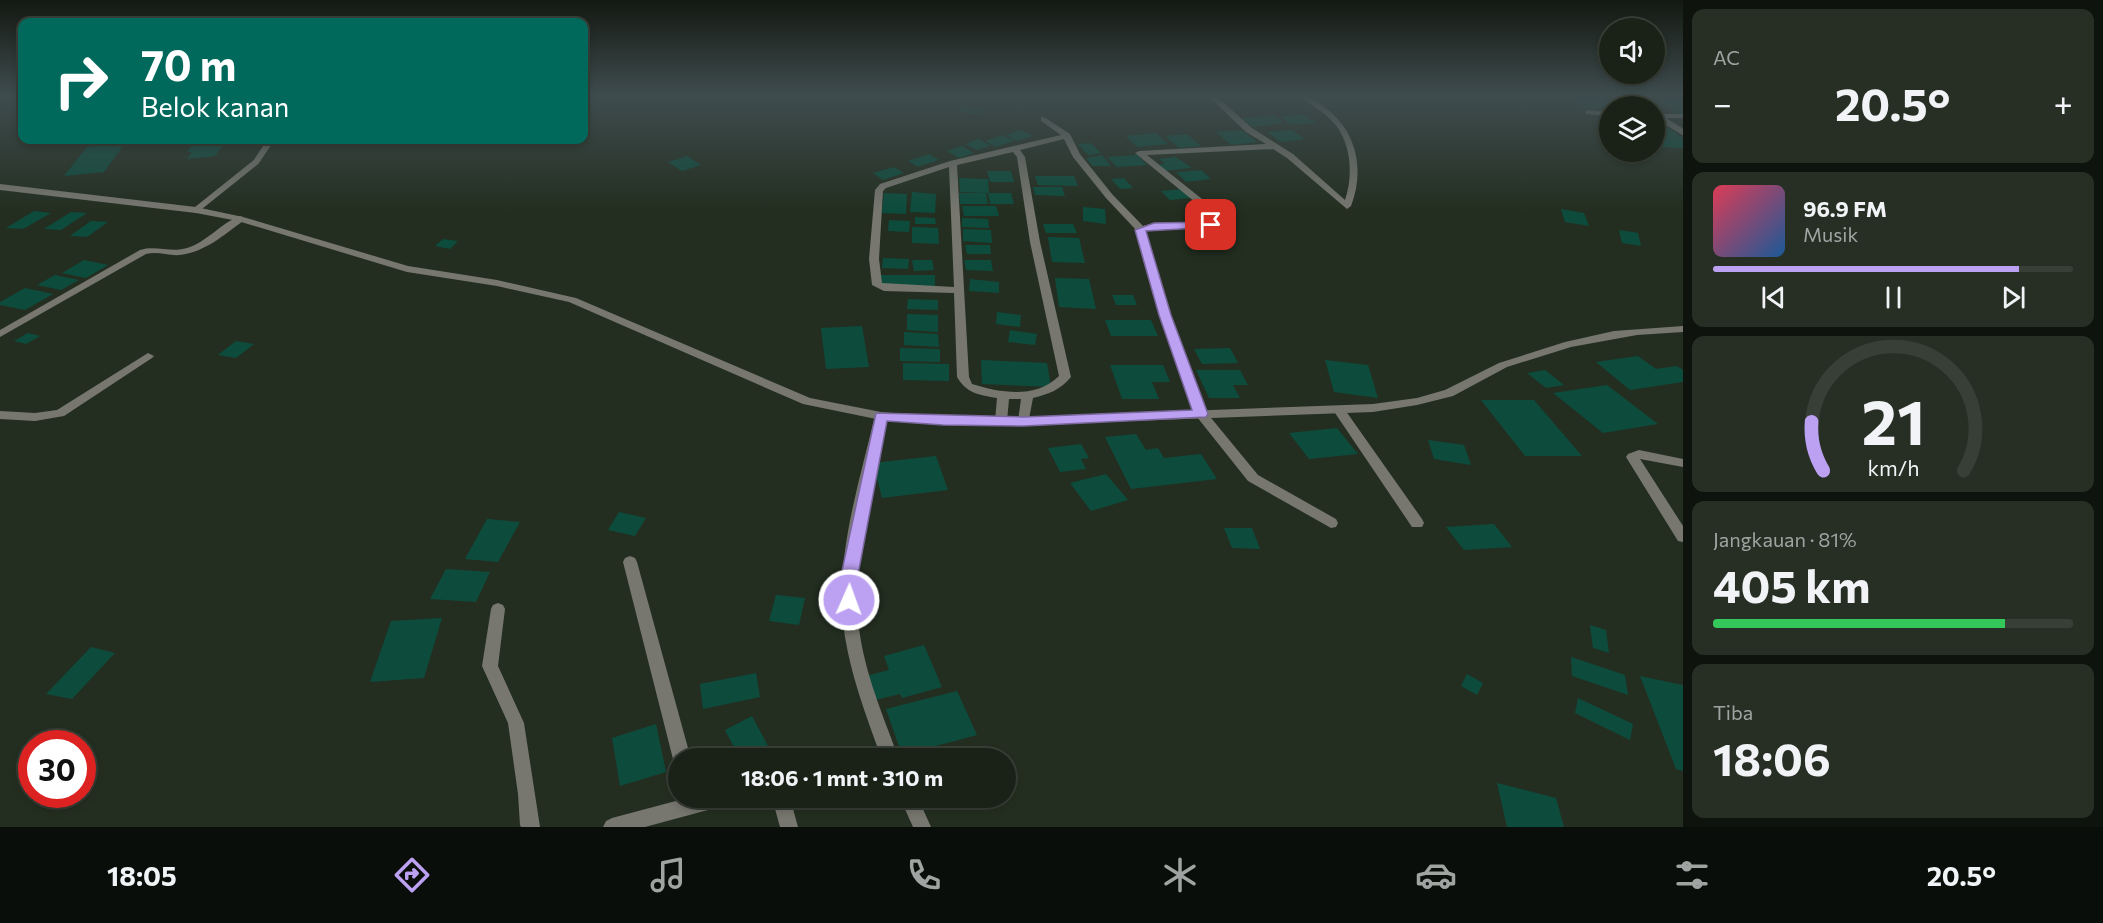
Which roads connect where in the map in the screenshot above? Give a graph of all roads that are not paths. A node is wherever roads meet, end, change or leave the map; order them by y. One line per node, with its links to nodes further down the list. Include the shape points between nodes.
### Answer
1 (1257, 135): 5 (street)
2 (1344, 135): 5 (street, via 1355,180 1347,206)
3 (1067, 136): 6 (street); 11 (street, via 1102,188)
4 (267, 144): 9 (lane, via 256,162)
5 (1276, 146): 11 (street, via 1138,153 1222,219 1219,224)
6 (1015, 149): 7 (street); 17 (street, via 1021,157 1065,377 1057,387)
7 (953, 164): 12 (street); 12 (street, via 879,190 874,259 878,287)
8 (0, 186): 9 (street)
9 (196, 210): 10 (street)
10 (240, 219): 14 (street, via 205,243 185,251 155,248 143,252); 21 (street, via 407,269 572,300 807,401)
11 (1141, 230): 19 (street, via 1165,315)
12 (959, 290): 16 (street, via 963,377 968,386)
13 (1683, 329): 18 (street, via 1600,338 1534,353 1429,400)
14 (0, 334)
15 (148, 356): 20 (street, via 60,413 35,417)
16 (1004, 394): 17 (street); 22 (street)
17 (1028, 394): 23 (street)
18 (1339, 410): 19 (street); 26 (street)
19 (1201, 414): 23 (street); 25 (street, via 1253,478)
20 (0, 415)
21 (881, 416): 22 (street); 31 (street, via 848,580 858,663)
22 (1001, 421): 23 (street)
23 (1024, 421)
24 (1683, 463): 27 (street, via 1639,454 1632,457)
25 (1331, 523)
26 (1417, 523)
27 (1683, 537)
28 (630, 562): 30 (street)
29 (498, 609): 35 (street, via 490,666 516,723)
30 (679, 748)
31 (887, 748)
32 (673, 808): 36 (street)
33 (784, 808): 37 (street)
34 (913, 808): 38 (street)
35 (531, 827)
36 (612, 827)
37 (789, 827)
38 (922, 827)

